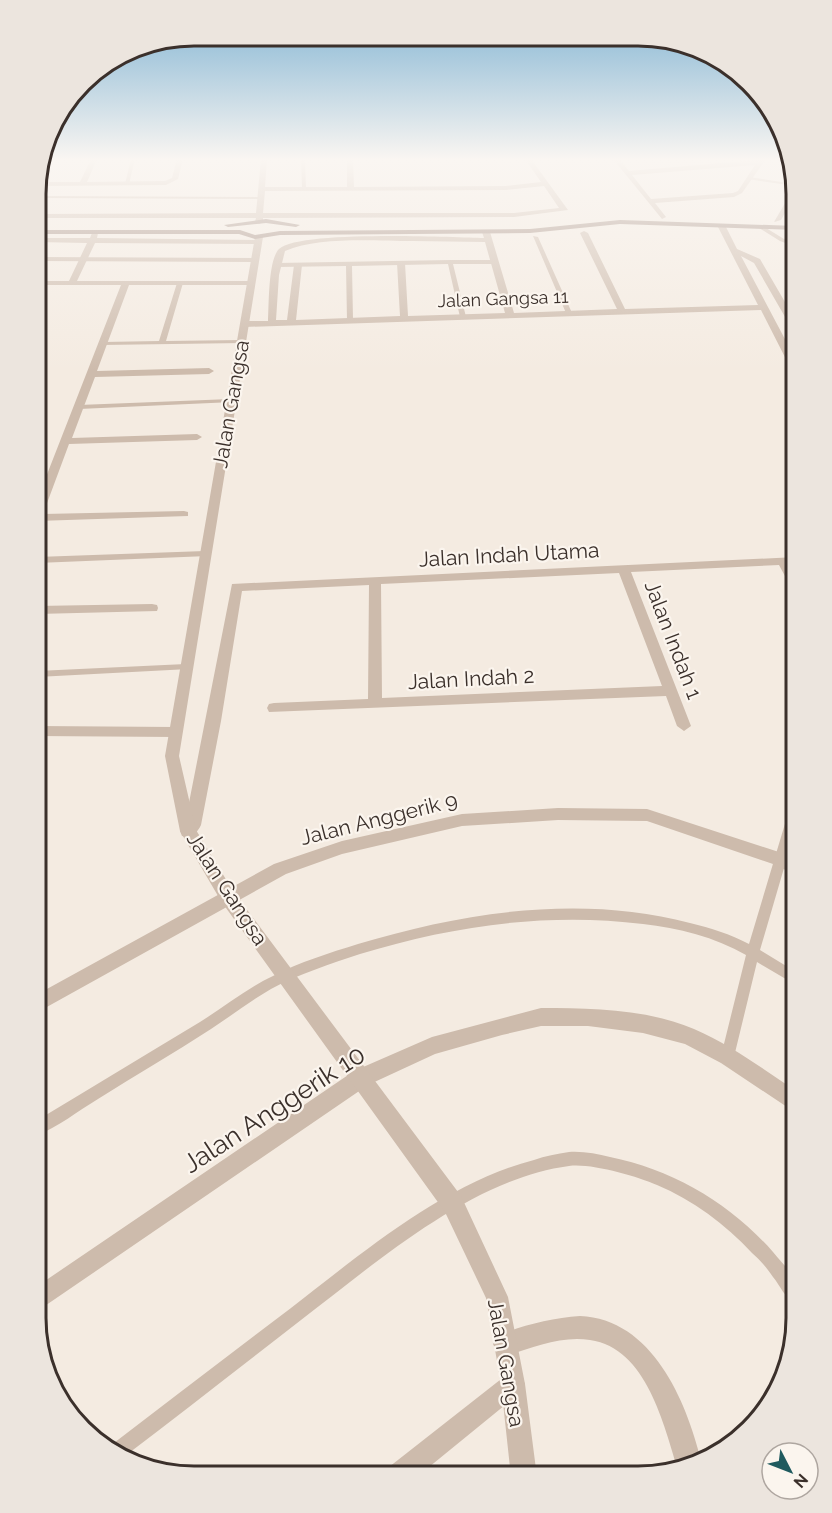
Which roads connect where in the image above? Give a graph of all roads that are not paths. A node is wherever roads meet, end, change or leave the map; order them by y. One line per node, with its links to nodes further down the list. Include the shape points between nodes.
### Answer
1 (231, 230): 12 (main road)
2 (243, 230): 15 (main road)
3 (279, 230): 15 (main road)
4 (291, 230): 8 (main road)
5 (544, 230): 11 (main road)
6 (723, 230): 18 (street)
7 (765, 230): 17 (lane)
8 (335, 232): 11 (main road); 16 (street)
9 (46, 233): 12 (main road)
10 (584, 233): 34 (street)
11 (486, 236): 16 (street); 23 (street)
12 (94, 237): 14 (street); 15 (street); 20 (street)
13 (535, 237): 36 (lane)
14 (46, 240)
15 (258, 240): 21 (street, Jalan Gangsa)
16 (357, 240): 26 (street, via 298,243 282,250)
17 (786, 241)
18 (734, 250): 33 (street); 35 (street, via 757,261)
19 (46, 259): 20 (lane)
20 (83, 260): 21 (lane); 29 (street)
21 (255, 260): 32 (street, Jalan Gangsa)
22 (450, 262): 23 (lane); 24 (lane); 38 (lane)
23 (494, 262): 37 (street)
24 (401, 263): 25 (lane); 39 (street)
25 (349, 264): 27 (lane); 40 (lane)
26 (277, 265): 27 (lane); 42 (street)
27 (298, 265): 41 (street)
28 (46, 283): 29 (street)
29 (72, 283): 30 (street)
30 (126, 283): 31 (street); 46 (street)
31 (180, 283): 32 (street); 45 (lane)
32 (251, 283): 43 (street, Jalan Gangsa)
33 (764, 307): 34 (street, Jalan Gangsa 11); 47 (street)
34 (622, 311): 36 (street, Jalan Gangsa 11)
35 (786, 311)
36 (568, 313): 37 (street, Jalan Gangsa 11)
37 (510, 315): 38 (street, Jalan Gangsa 11)
38 (463, 317): 39 (street, Jalan Gangsa 11)
39 (404, 319): 40 (street, Jalan Gangsa 11)
40 (350, 320): 41 (street, Jalan Gangsa 11)
41 (291, 322): 42 (street, Jalan Gangsa 11)
42 (272, 323): 43 (street, Jalan Gangsa 11)
43 (244, 324): 44 (street, Jalan Gangsa)
44 (241, 342): 45 (lane); 50 (street, Jalan Gangsa)
45 (162, 343): 46 (lane)
46 (103, 344): 49 (street)
47 (786, 346)
48 (209, 371): 49 (street)
49 (91, 374): 51 (street)
50 (231, 402): 51 (lane); 57 (street, Jalan Gangsa)
51 (79, 407): 53 (street)
52 (198, 437): 53 (street)
53 (65, 441): 54 (street)
54 (46, 493)
55 (183, 514): 56 (street)
56 (46, 517)
57 (205, 554): 58 (lane); 64 (street, Jalan Gangsa)
58 (46, 560)
59 (786, 561): 60 (street, Jalan Indah Utama)
60 (624, 569): 61 (street, Jalan Indah Utama); 66 (street, Jalan Indah 1)
61 (375, 581): 67 (street); 72 (street, Jalan Indah Utama, via 236,587 214,721 193,825)
62 (152, 608): 63 (street)
63 (46, 610)
64 (186, 668): 65 (lane); 71 (street, Jalan Gangsa)
65 (46, 674)
66 (671, 691): 67 (street, Jalan Indah 2); 69 (street, Jalan Indah 1)
67 (375, 704): 68 (street, Jalan Indah 2)
68 (274, 708)
69 (684, 726)
70 (46, 731): 71 (street)
71 (175, 732): 72 (street, Jalan Gangsa, via 172,756)
72 (188, 831): 76 (street, Jalan Gangsa)
73 (785, 839): 74 (lane)
74 (779, 859): 75 (street, Jalan Anggerik 9); 76 (street, Jalan Anggerik 9, via 647,815 558,814 462,820 342,848 280,869); 77 (lane)
75 (785, 862)
76 (227, 896): 79 (street, Jalan Gangsa); 80 (street, Jalan Anggerik 9)
77 (753, 953): 78 (lane); 79 (lane, via 719,936 676,923 610,915 567,915 436,927 358,949); 81 (lane)
78 (785, 973)
79 (286, 976): 82 (street, Jalan Gangsa); 84 (lane)
80 (46, 999)
81 (728, 1056): 82 (street, Jalan Anggerik 10, via 688,1036 643,1024 588,1017 540,1017 432,1046); 83 (street, Jalan Anggerik 10)
82 (361, 1078): 85 (street, Jalan Gangsa); 87 (street, Jalan Anggerik 10)
83 (785, 1096)
84 (46, 1123)
85 (453, 1204): 86 (lane, via 514,1171 571,1158 618,1165 667,1181 710,1206 753,1240); 88 (street, Jalan Gangsa, via 497,1298); 90 (lane, via 392,1241)
86 (785, 1279)
87 (46, 1294)
88 (505, 1344): 89 (street, Jalan Gangsa); 91 (street, via 568,1328 593,1329 619,1338 655,1374 684,1438)
89 (513, 1384): 92 (street); 93 (street, Jalan Gangsa)
90 (122, 1448)
91 (688, 1458)
92 (410, 1466)
93 (523, 1466)

